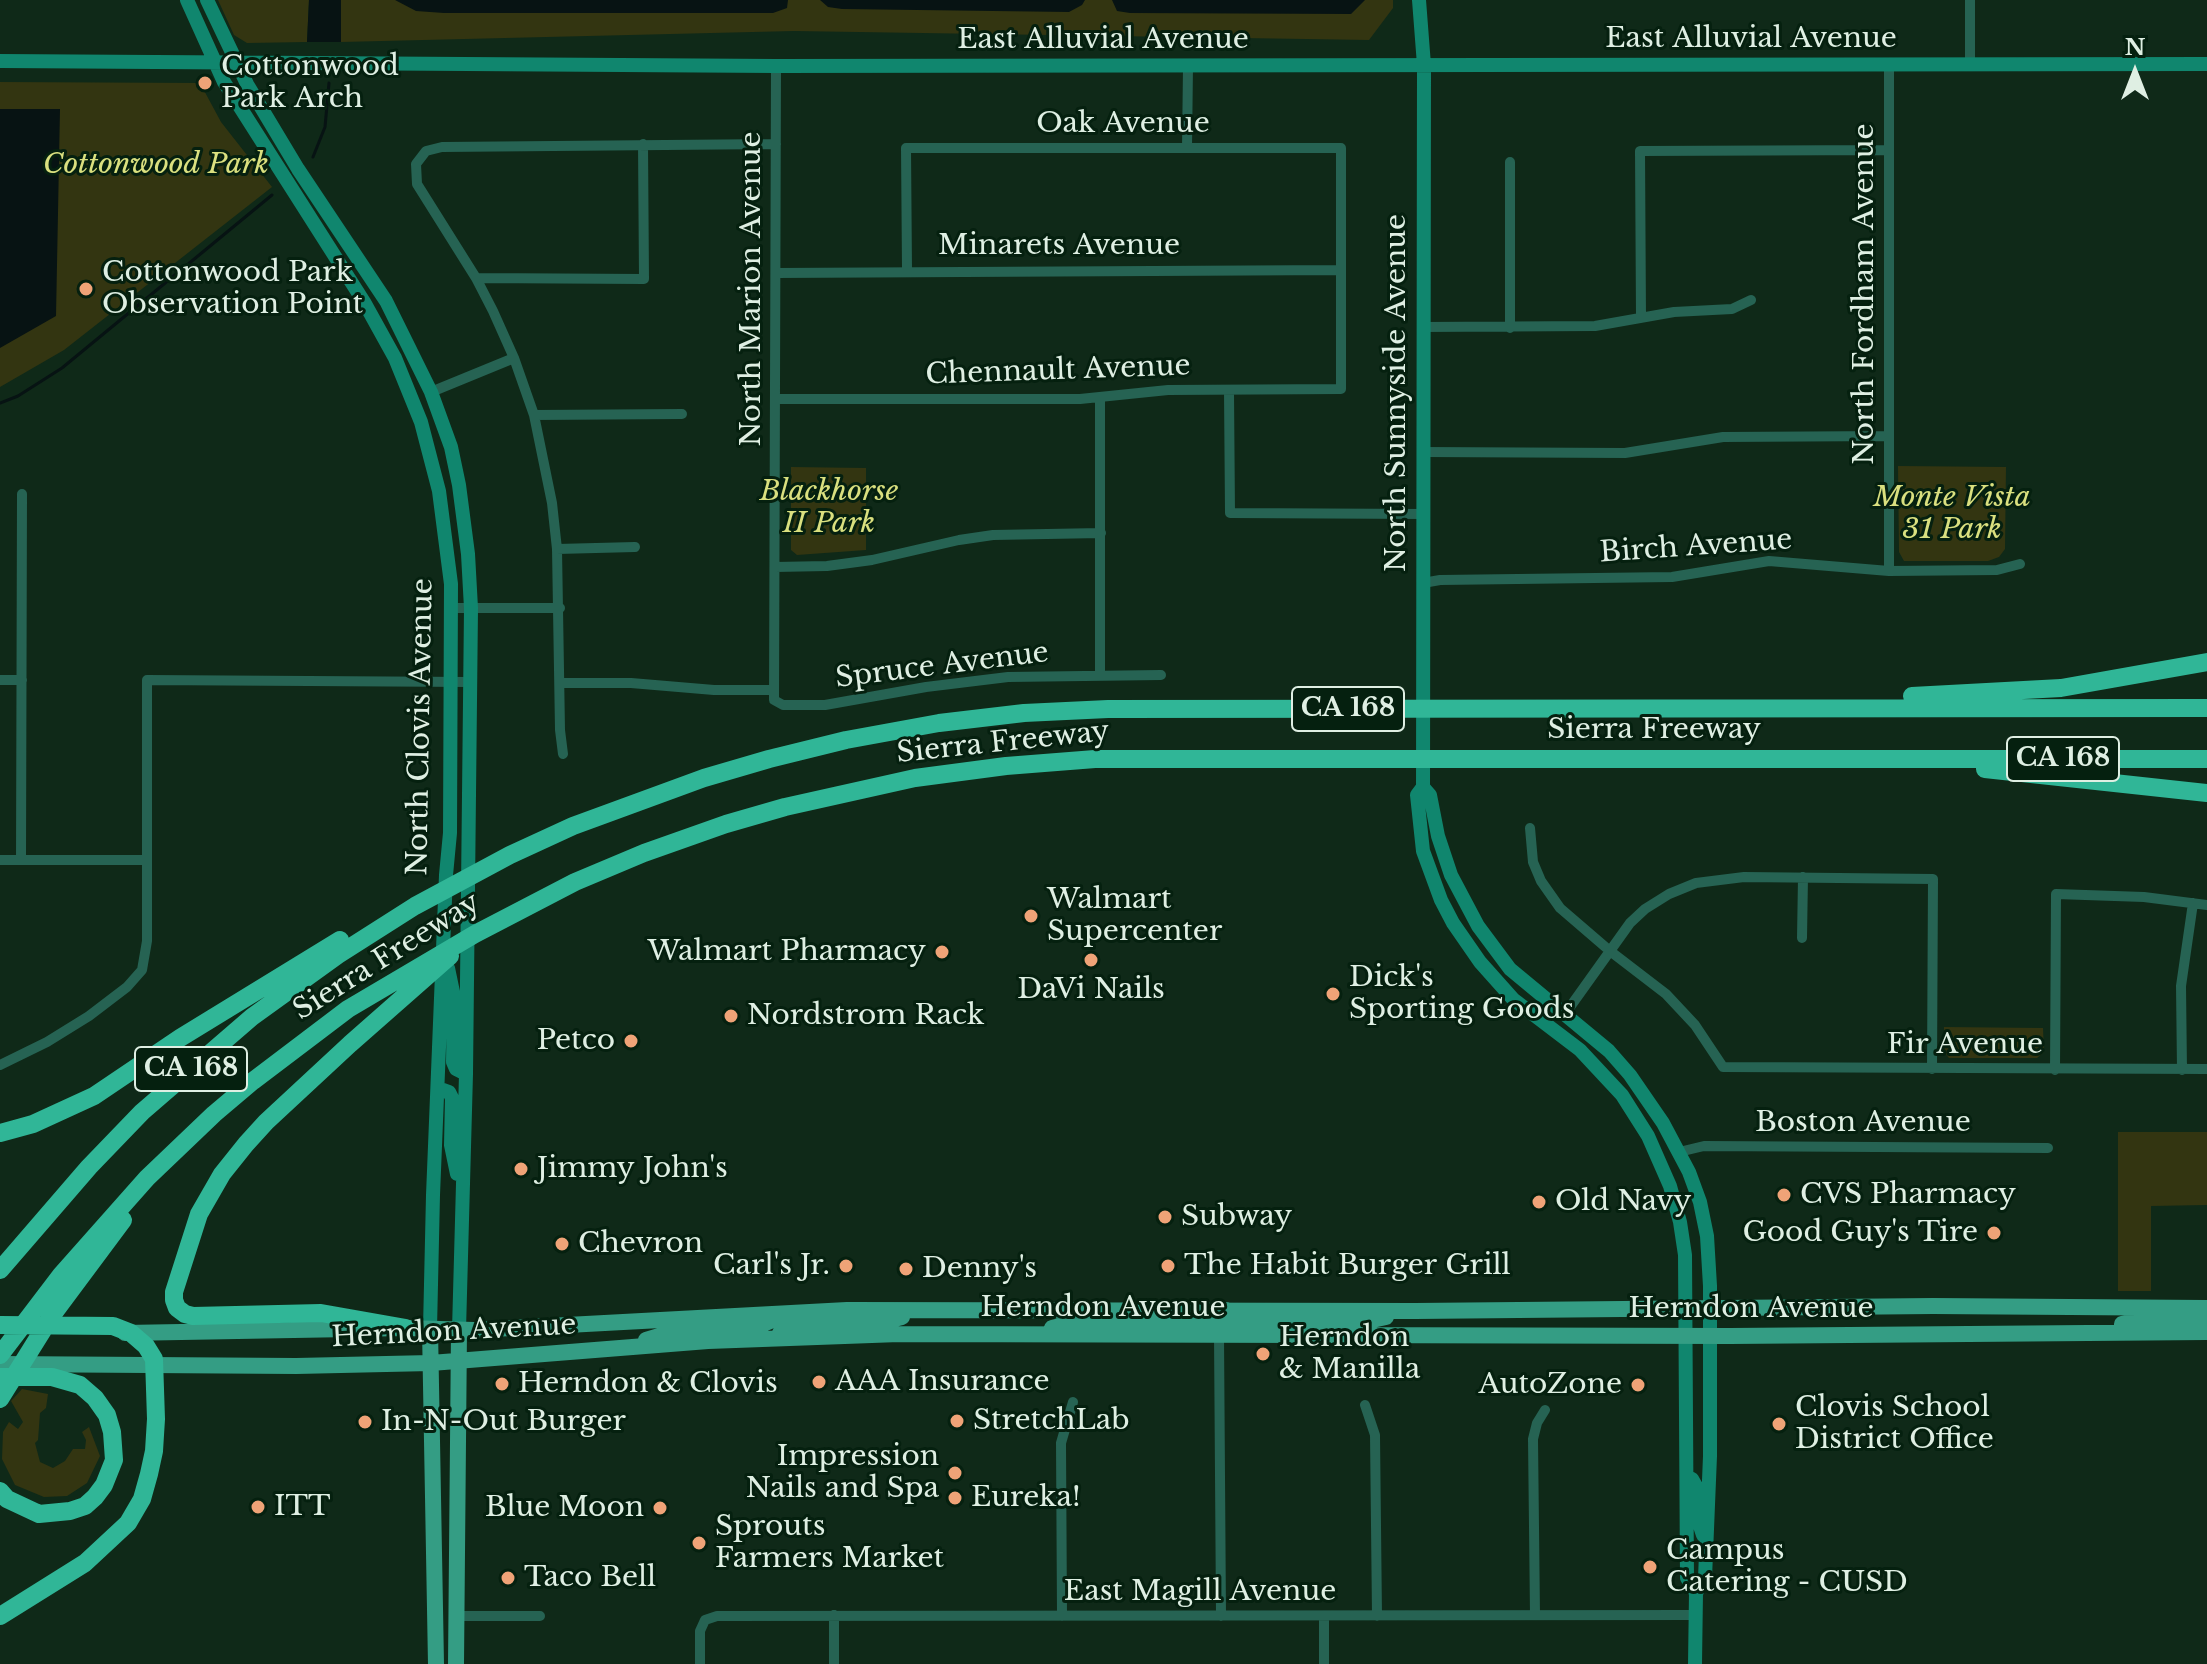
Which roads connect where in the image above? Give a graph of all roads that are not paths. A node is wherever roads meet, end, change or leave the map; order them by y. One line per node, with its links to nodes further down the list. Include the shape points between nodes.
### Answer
1 (187, 0): 6 (main road, North Clovis Avenue)
2 (207, 0): 7 (main road, North Clovis Avenue)
3 (1419, 0): 10 (main road, North Sunnyside Avenue)
4 (1970, 0): 8 (street)
5 (0, 61): 6 (main road, East Alluvial Avenue)
6 (213, 62): 7 (main road, East Alluvial Avenue); 24 (main road, North Clovis Avenue)
7 (235, 62): 12 (main road, East Alluvial Avenue); 29 (main road, North Clovis Avenue, via 386,301)
8 (1970, 63): 9 (main road, East Alluvial Avenue); 11 (main road, East Alluvial Avenue)
9 (2207, 64)
10 (1424, 65): 11 (main road, East Alluvial Avenue); 13 (main road, East Alluvial Avenue); 26 (main road, North Sunnyside Avenue)
11 (1889, 65): 17 (street, North Fordham Avenue)
12 (776, 66): 13 (main road, East Alluvial Avenue); 15 (street, North Marion Avenue)
13 (1188, 66): 16 (street)
14 (643, 144): 15 (street); 22 (street, via 644,279); 22 (street, via 426,151 416,164 417,184)
15 (776, 144): 21 (street, North Marion Avenue)
16 (1187, 148): 19 (street, Oak Avenue, via 906,148); 20 (street, Oak Avenue, via 1341,148)
17 (1889, 150): 25 (street, via 1640,151); 35 (street, North Fordham Avenue)
18 (1510, 162): 27 (street)
19 (907, 270): 20 (street, Minarets Avenue); 21 (street, Minarets Avenue)
20 (1341, 270): 30 (street, Chennault Avenue, via 1341,389)
21 (776, 273): 32 (street, North Marion Avenue)
22 (476, 278): 28 (street)
23 (1751, 300): 25 (street, via 1732,309)
24 (364, 302): 29 (main road, via 380,309 412,369); 46 (main road, North Clovis Avenue, via 395,358 432,455 446,525)
25 (1641, 318): 27 (street, via 1595,326)
26 (1423, 327): 27 (street); 36 (main road, North Sunnyside Avenue)
27 (1510, 328)
28 (514, 358): 29 (street); 34 (street)
29 (431, 392): 47 (main road, North Clovis Avenue, via 459,485)
30 (1229, 392): 31 (street, Chennault Avenue, via 1168,390); 38 (street, via 1230,513)
31 (1100, 398): 32 (street, Chennault Avenue); 39 (street)
32 (776, 399): 43 (street, North Marion Avenue)
33 (682, 414): 34 (street)
34 (534, 415): 41 (street)
35 (1889, 436): 36 (street, via 1723,437 1625,453); 44 (street, North Fordham Avenue)
36 (1423, 452): 38 (main road, North Sunnyside Avenue)
37 (22, 494): 53 (street)
38 (1423, 514): 45 (main road, North Sunnyside Avenue)
39 (1101, 533): 43 (street, via 993,535 872,560); 50 (street)
40 (635, 547): 41 (street)
41 (557, 549): 48 (street)
42 (2020, 564): 44 (street, Birch Avenue, via 1997,570)
43 (775, 567): 57 (street, North Marion Avenue)
44 (1889, 571): 45 (street, Birch Avenue, via 1769,561 1672,577)
45 (1423, 583): 64 (main road, North Sunnyside Avenue)
46 (451, 608): 47 (street); 54 (main road, North Clovis Avenue)
47 (471, 608): 48 (street); 55 (main road, North Clovis Avenue)
48 (560, 608): 56 (street)
49 (2207, 662): 60 (highway, via 2061,688)
50 (1100, 675): 51 (street, Spruce Avenue); 58 (street, Spruce Avenue, via 1008,677 825,705)
51 (1161, 675)
52 (0, 680): 53 (street)
53 (22, 680): 69 (street)
54 (451, 682): 55 (street); 70 (street, via 147,680); 78 (main road, North Clovis Avenue)
55 (470, 682): 88 (main road, North Clovis Avenue)
56 (560, 683): 57 (street); 61 (street)
57 (773, 690): 58 (street, North Marion Avenue)
58 (777, 703)
59 (2207, 708): 60 (highway, Sierra Freeway / CA 168)
60 (1719, 709): 74 (highway, Sierra Freeway / CA 168, via 1108,709 939,723 846,740 629,803 510,855)
61 (563, 754)
62 (1919, 759): 63 (highway, Sierra Freeway / CA 168); 65 (highway); 76 (highway, Sierra Freeway / CA 168, via 1321,757 1095,759 1006,766 869,787 726,824 617,865)
63 (2207, 759)
64 (1423, 787): 67 (main road, North Sunnyside Avenue, via 1417,795); 80 (main road, North Sunnyside Avenue, via 1430,795 1451,875)
65 (2207, 793)
66 (1530, 828): 79 (street, via 1541,881 1560,908)
67 (1419, 837): 75 (main road, North Sunnyside Avenue); 80 (main road, via 1430,844 1464,921)
68 (0, 860): 69 (street)
69 (21, 860): 70 (street)
70 (147, 860): 83 (street, via 147,955 135,979 89,1016)
71 (1803, 877): 77 (street); 79 (street, via 1696,883 1645,909); 84 (street, via 1933,879)
72 (2193, 903): 73 (street); 86 (street, via 2056,894); 87 (street, via 2181,986)
73 (2207, 905)
74 (415, 906): 90 (highway, via 372,921 306,960 94,1096); 94 (highway, Sierra Freeway / CA 168, via 252,1017 142,1112)
75 (1453, 923): 81 (main road, via 1534,1006 1552,1016); 82 (main road, North Sunnyside Avenue, via 1513,999)
76 (475, 934): 95 (highway, Sierra Freeway / CA 168, via 348,1009 214,1114 136,1189); 105 (highway, via 266,1122 222,1174 199,1214 174,1300 193,1316 321,1313)
77 (1802, 938)
78 (443, 945): 88 (main road, via 454,997 453,1062); 89 (main road, North Clovis Avenue)
79 (1610, 951): 81 (street); 84 (street, Fir Avenue, via 1666,994 1723,1067)
80 (1495, 952): 81 (main road, North Sunnyside Avenue)
81 (1565, 1014): 92 (main road, North Sunnyside Avenue, via 1630,1075)
82 (1580, 1050): 92 (main road, via 1612,1071 1634,1095 1661,1141); 96 (main road, North Sunnyside Avenue, via 1622,1095 1664,1169 1683,1236)
83 (0, 1065)
84 (1932, 1069): 86 (street, Fir Avenue)
85 (2207, 1069): 87 (street, Fir Avenue)
86 (2055, 1070): 87 (street, Fir Avenue)
87 (2182, 1070)
88 (466, 1074): 93 (main road, North Clovis Avenue)
89 (438, 1088): 93 (main road, via 452,1098 451,1145); 106 (main road, North Clovis Avenue)
90 (0, 1133)
91 (2048, 1148): 92 (street, Boston Avenue, via 1704,1146)
92 (1679, 1152): 97 (main road, North Sunnyside Avenue, via 1705,1223)
93 (463, 1198): 107 (main road, North Clovis Avenue)
94 (0, 1270)
95 (70, 1276): 118 (highway, Sierra Freeway / CA 168); 124 (highway)
96 (1686, 1307): 97 (main road, Herndon Avenue); 101 (main road, Herndon Avenue); 114 (main road, North Sunnyside Avenue)
97 (1709, 1307): 98 (main road, Herndon Avenue); 115 (main road, North Sunnyside Avenue)
98 (2207, 1308)
99 (927, 1310): 100 (main road, Herndon Avenue); 102 (main road, Herndon Avenue); 116 (main road, via 883,1322 789,1325)
100 (1226, 1310): 101 (main road, Herndon Avenue); 112 (main road, via 1205,1323 1072,1323)
101 (1415, 1311): 113 (main road, via 1363,1322 1229,1322)
102 (780, 1313): 107 (main road, Herndon Avenue); 117 (main road, via 758,1326 676,1331)
103 (2207, 1320): 108 (main road, via 2143,1321)
104 (0, 1325): 110 (highway, via 113,1326)
105 (406, 1328): 106 (main road, Herndon Avenue); 110 (main road, Herndon Avenue)
106 (430, 1329): 107 (main road, Herndon Avenue); 120 (main road, North Clovis Avenue)
107 (459, 1330): 119 (main road, North Clovis Avenue)
108 (2086, 1332): 109 (main road, Herndon Avenue); 115 (main road, Herndon Avenue)
109 (2207, 1332)
110 (131, 1333): 111 (main road, Herndon Avenue); 122 (highway)
111 (0, 1334)
112 (1023, 1334): 113 (main road, Herndon Avenue); 116 (main road, Herndon Avenue)
113 (1219, 1335): 114 (main road, Herndon Avenue); 140 (street)
114 (1686, 1336): 115 (main road, Herndon Avenue); 128 (main road, North Sunnyside Avenue)
115 (1709, 1336): 131 (main road, North Sunnyside Avenue)
116 (778, 1337): 117 (main road, Herndon Avenue)
117 (614, 1349): 119 (main road, Herndon Avenue)
118 (0, 1355)
119 (458, 1361): 120 (main road, Herndon Avenue); 137 (main road, North Clovis Avenue)
120 (431, 1363): 122 (main road, Herndon Avenue); 130 (main road, North Clovis Avenue)
121 (0, 1364): 122 (main road, Herndon Avenue)
122 (156, 1364): 136 (highway, via 154,1451 142,1499 128,1523 85,1563)
123 (0, 1377): 129 (highway, via 52,1377 80,1385 107,1415 114,1460 95,1497 70,1511 39,1514)
124 (0, 1399)
125 (1073, 1402): 139 (street, via 1061,1443)
126 (1365, 1405): 142 (street, via 1375,1435)
127 (1545, 1410): 134 (street, via 1533,1439)
128 (1687, 1477): 131 (main road, via 1697,1488 1697,1517); 132 (main road, North Sunnyside Avenue, via 1687,1578)
129 (0, 1491)
130 (433, 1495): 137 (main road, via 443,1545 446,1606); 143 (main road, North Clovis Avenue)
131 (1705, 1543): 132 (main road, North Sunnyside Avenue, via 1705,1578)
132 (1696, 1593): 135 (main road, North Sunnyside Avenue)
133 (834, 1615): 139 (street, East Magill Avenue); 145 (street, East Magill Avenue, via 705,1620); 146 (street)
134 (1535, 1615): 135 (street, East Magill Avenue); 142 (street, East Magill Avenue)
135 (1696, 1615): 148 (main road, North Sunnyside Avenue)
136 (0, 1616)
137 (456, 1616): 138 (street); 144 (main road, North Clovis Avenue)
138 (540, 1616)
139 (1062, 1616): 140 (street, East Magill Avenue)
140 (1221, 1616): 141 (street, East Magill Avenue)
141 (1324, 1616): 142 (street, East Magill Avenue); 147 (street)
142 (1377, 1616)
143 (436, 1664)
144 (456, 1664)
145 (700, 1664)
146 (834, 1664)
147 (1324, 1664)
148 (1695, 1664)

